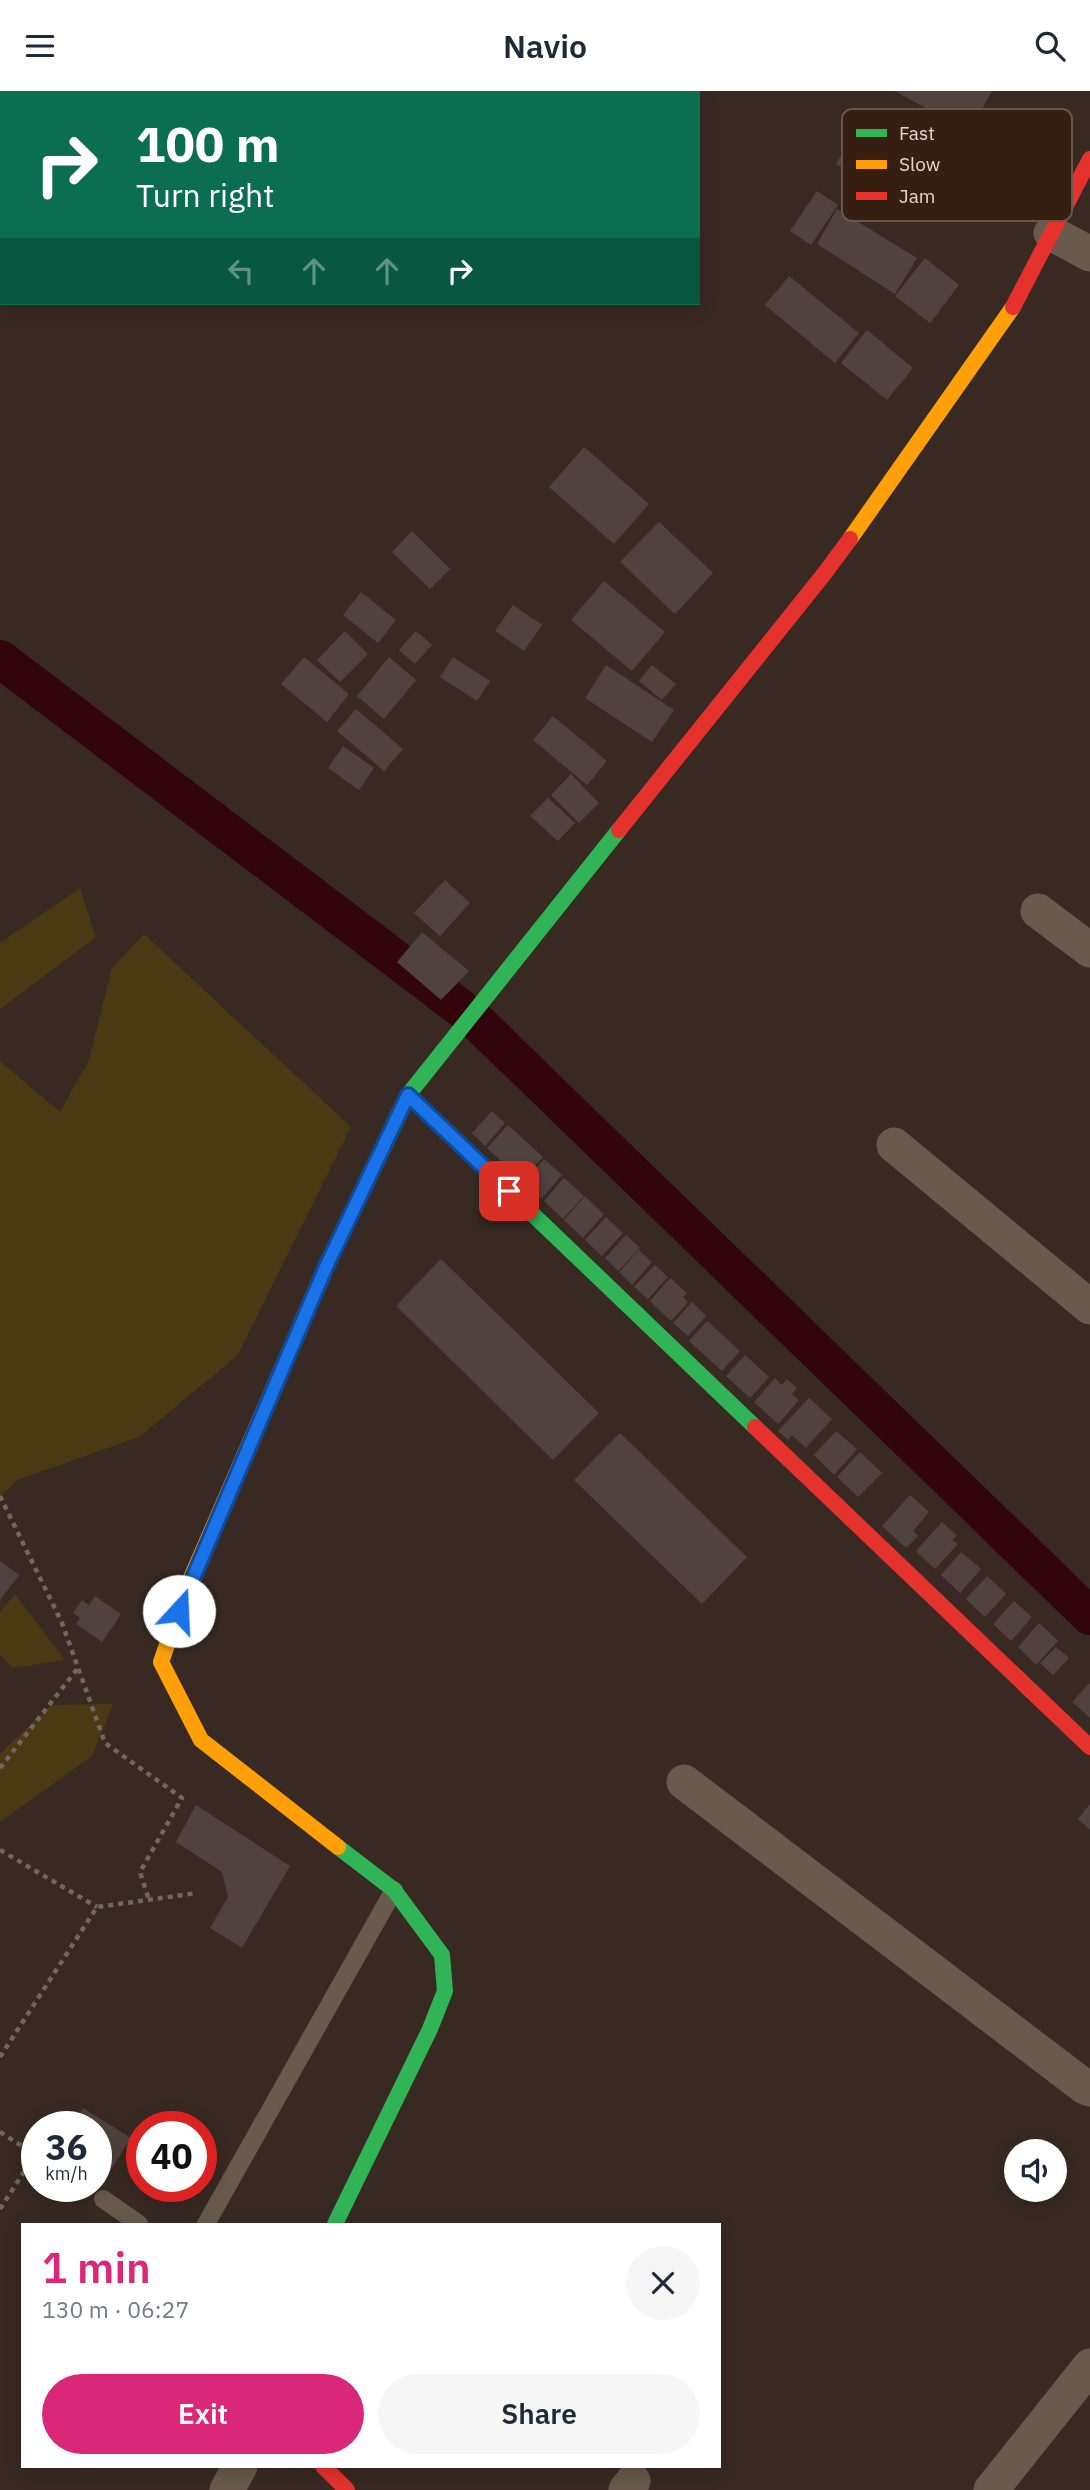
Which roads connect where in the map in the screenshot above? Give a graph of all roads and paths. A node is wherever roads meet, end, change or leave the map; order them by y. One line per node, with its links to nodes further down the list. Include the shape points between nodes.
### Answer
1 (1090, 159): 2 (street)
2 (1072, 193)
3 (1057, 221): 4 (street)
4 (1051, 233): 5 (street); 8 (street, via 1010,313 832,563)
5 (1090, 254)
6 (1038, 911): 7 (street)
7 (1090, 950)
8 (408, 1095): 13 (street); 17 (street, via 314,1294 188,1585 161,1662 201,1740)
9 (894, 1145): 10 (street)
10 (1090, 1307)
11 (0, 1496): 12 (path, via 62,1623)
12 (78, 1667): 14 (path); 19 (path, via 105,1743 183,1798 140,1872)
13 (1090, 1747)
14 (0, 1768)
15 (684, 1782): 22 (street)
16 (0, 1850): 20 (path)
17 (394, 1890): 29 (lane); 30 (street, via 442,1955 445,1991)
18 (197, 1893): 19 (path)
19 (149, 1900): 20 (path)
20 (97, 1907): 21 (path)
21 (0, 2057)
22 (1090, 2089)
23 (0, 2132): 24 (path)
24 (21, 2145)
25 (21, 2178): 27 (path)
26 (107, 2202): 28 (lane)
27 (0, 2209)
28 (131, 2222)
29 (207, 2223)
30 (335, 2223)
31 (1090, 2366): 36 (street)
32 (239, 2468): 34 (street)
33 (325, 2468): 35 (street)
34 (227, 2490)
35 (347, 2490)
36 (991, 2490)

